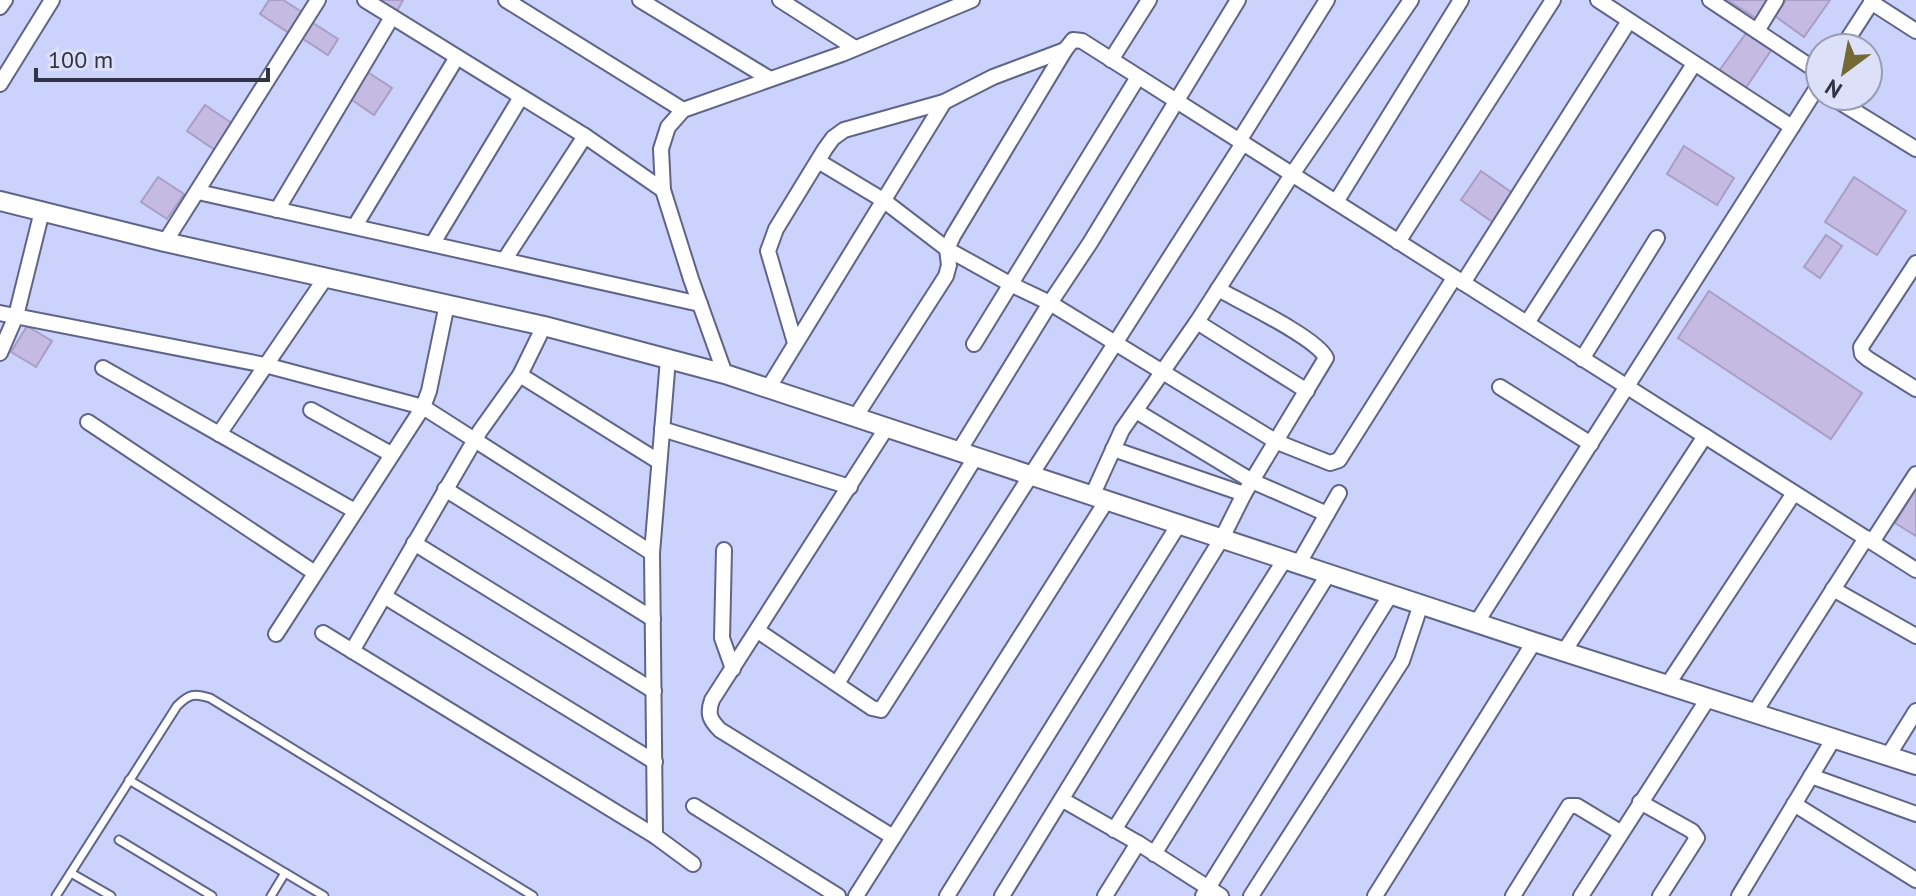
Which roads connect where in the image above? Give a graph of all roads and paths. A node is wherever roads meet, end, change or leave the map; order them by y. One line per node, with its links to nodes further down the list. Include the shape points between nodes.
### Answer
1 (5, 0): 19 (street)
2 (52, 0): 33 (street)
3 (318, 0): 47 (street)
4 (365, 0): 20 (street)
5 (506, 0): 38 (street)
6 (640, 0): 32 (street)
7 (780, 0): 25 (street)
8 (972, 0): 25 (street)
9 (1149, 0): 28 (street)
10 (1238, 0): 35 (street)
11 (1327, 0): 42 (street)
12 (1411, 0): 45 (street)
13 (1461, 0): 50 (street)
14 (1553, 0): 56 (street)
15 (1598, 0): 21 (street)
16 (1710, 0): 22 (street)
17 (1776, 0): 22 (street)
18 (1872, 1): 23 (street); 24 (street)
19 (0, 7)
20 (392, 17): 27 (street); 51 (street)
21 (1629, 21): 29 (street); 62 (street)
22 (1757, 31): 30 (street)
23 (1916, 31)
24 (1852, 32)
25 (855, 48): 32 (street)
26 (1065, 50): 28 (street, via 1073,40 1082,41); 36 (street); 58 (street)
27 (457, 57): 34 (street); 53 (street)
28 (1111, 60): 31 (street)
29 (1694, 64): 40 (street); 71 (street)
30 (1804, 70)
31 (1138, 77): 35 (street); 63 (street)
32 (770, 79): 38 (street)
33 (0, 84)
34 (521, 97): 41 (street); 57 (street)
35 (1175, 101): 42 (street); 65 (street)
36 (944, 102): 44 (street, via 844,130); 48 (street)
37 (1804, 107): 40 (street)
38 (683, 110): 46 (street, via 668,127 661,149)
39 (1856, 112): 43 (street)
40 (1792, 127): 86 (street)
41 (585, 136): 46 (street); 59 (street)
42 (1241, 142): 45 (street); 75 (street)
43 (1916, 149)
44 (818, 161): 48 (street); 73 (street, via 768,251)
45 (1291, 176): 50 (street); 64 (street)
46 (663, 190): 67 (street)
47 (198, 192): 51 (street); 55 (street)
48 (883, 200): 58 (street); 73 (street)
49 (0, 201): 52 (street)
50 (1336, 202): 56 (street)
51 (277, 210): 53 (street)
52 (42, 211): 55 (street); 69 (street)
53 (355, 226): 57 (street)
54 (1657, 238): 78 (street)
55 (165, 242): 61 (street)
56 (1398, 242): 62 (street)
57 (433, 243): 59 (street)
58 (947, 249): 63 (street); 92 (street, via 946,276)
59 (505, 259): 67 (street)
60 (1916, 263): 87 (street, via 1861,347 1868,359)
61 (326, 277): 66 (street); 79 (street)
62 (1458, 280): 71 (street); 99 (street, via 1339,460 1330,463)
63 (1010, 284): 65 (street); 74 (street)
64 (1218, 289): 70 (street); 88 (street, via 1323,351 1323,366)
65 (1050, 303): 75 (street); 103 (street)
66 (447, 304): 72 (street); 89 (street)
67 (700, 304): 82 (street)
68 (0, 313): 69 (street)
69 (16, 316): 76 (street); 79 (street)
70 (1197, 322): 81 (street); 88 (street)
71 (1527, 323): 78 (street)
72 (544, 326): 77 (street); 83 (street)
73 (795, 343): 84 (street)
74 (974, 344)
75 (1117, 344): 81 (street); 106 (street)
76 (0, 353)
77 (668, 359): 82 (street); 95 (street)
78 (1582, 359): 86 (street)
79 (265, 365): 89 (street); 96 (street)
80 (103, 368): 96 (street)
81 (1162, 372): 91 (street); 99 (street)
82 (725, 374): 84 (street)
83 (520, 375): 98 (street); 104 (street)
84 (769, 387): 92 (street)
85 (1500, 387): 100 (street)
86 (1627, 387): 97 (street); 100 (street)
87 (1916, 389)
88 (1307, 391): 99 (street)
89 (423, 407): 98 (street); 102 (street)
90 (311, 410): 102 (street)
91 (1136, 411): 101 (street); 108 (street)
92 (856, 416): 94 (street)
93 (88, 422): 123 (street)
94 (887, 427): 103 (street); 107 (street)
95 (662, 429): 104 (street); 107 (street)
96 (219, 434): 113 (street)
97 (1705, 436): 111 (street); 136 (street)
98 (476, 440): 109 (street); 120 (street)
99 (1277, 442): 108 (street)
100 (1591, 444): 130 (street)
101 (1113, 449): 108 (street); 112 (street)
102 (391, 454): 113 (street)
103 (967, 454): 106 (street); 139 (street)
104 (658, 461): 120 (street)
105 (1916, 474): 117 (street)
106 (1032, 475): 112 (street); 139 (street, via 881,710)
107 (850, 487): 131 (street)
108 (1248, 488): 114 (street); 116 (street)
109 (445, 489): 118 (street); 129 (street)
110 (1339, 493): 114 (street)
111 (1794, 493): 117 (street); 140 (street)
112 (1100, 498): 115 (street); 159 (street)
113 (355, 511): 123 (street)
114 (1327, 514): 121 (street)
115 (1179, 524): 116 (street); 176 (street)
116 (1222, 538): 121 (street); 151 (street)
117 (1869, 540): 122 (street); 125 (street)
118 (414, 543): 127 (street); 141 (street)
119 (724, 550): 138 (street, via 722,638)
120 (652, 553): 129 (street)
121 (1292, 561): 124 (street); 156 (street)
122 (1916, 570)
123 (315, 573): 133 (street)
124 (1329, 573): 126 (street); 162 (street)
125 (1833, 589): 134 (street); 144 (street)
126 (1391, 594): 128 (street); 167 (street)
127 (384, 596): 137 (street); 147 (street)
128 (1421, 604): 130 (street); 179 (street, via 1402,661)
129 (653, 619): 141 (street)
130 (1477, 622): 135 (street)
131 (758, 631): 138 (street); 139 (street)
132 (323, 633): 137 (street)
133 (276, 634)
134 (1916, 636)
135 (1534, 642): 136 (street); 180 (street)
136 (1565, 650): 140 (street)
137 (352, 651): 158 (street)
138 (733, 669): 159 (street, via 712,700 712,722)
139 (838, 682)
140 (1668, 684): 142 (street)
141 (654, 691): 147 (street)
142 (1709, 697): 144 (street); 152 (street)
143 (1916, 711): 146 (street)
144 (1755, 712): 145 (street)
145 (1834, 738): 146 (street); 149 (street)
146 (1888, 756): 148 (street)
147 (655, 762): 158 (street)
148 (1916, 765)
149 (1811, 776): 153 (street); 155 (street)
150 (129, 780): 164 (lane); 165 (lane); 173 (lane, via 177,706 188,695 210,698)
151 (1063, 800): 156 (street); 177 (street)
152 (1640, 802): 157 (street); 183 (street, via 1697,838)
153 (1794, 804): 166 (street); 184 (street)
154 (694, 806): 174 (street)
155 (1916, 814)
156 (1114, 830): 161 (street)
157 (1620, 832): 181 (street, via 1569,806); 182 (street)
158 (655, 836): 163 (street)
159 (893, 837): 175 (street)
160 (119, 840): 170 (lane)
161 (1138, 843): 162 (street); 178 (street)
162 (1154, 854): 167 (street)
163 (693, 864)
164 (71, 873): 168 (lane); 169 (lane)
165 (285, 873): 171 (lane); 172 (lane)
166 (1916, 880)
167 (1211, 893)
168 (56, 896)
169 (111, 896)
170 (212, 896)
171 (271, 896)
172 (324, 896)
173 (533, 896)
174 (838, 896)
175 (856, 896)
176 (947, 896)
177 (1002, 896)
178 (1105, 896)
179 (1251, 896)
180 (1375, 896)
181 (1513, 896)
182 (1581, 896)
183 (1660, 896)
184 (1739, 896)

